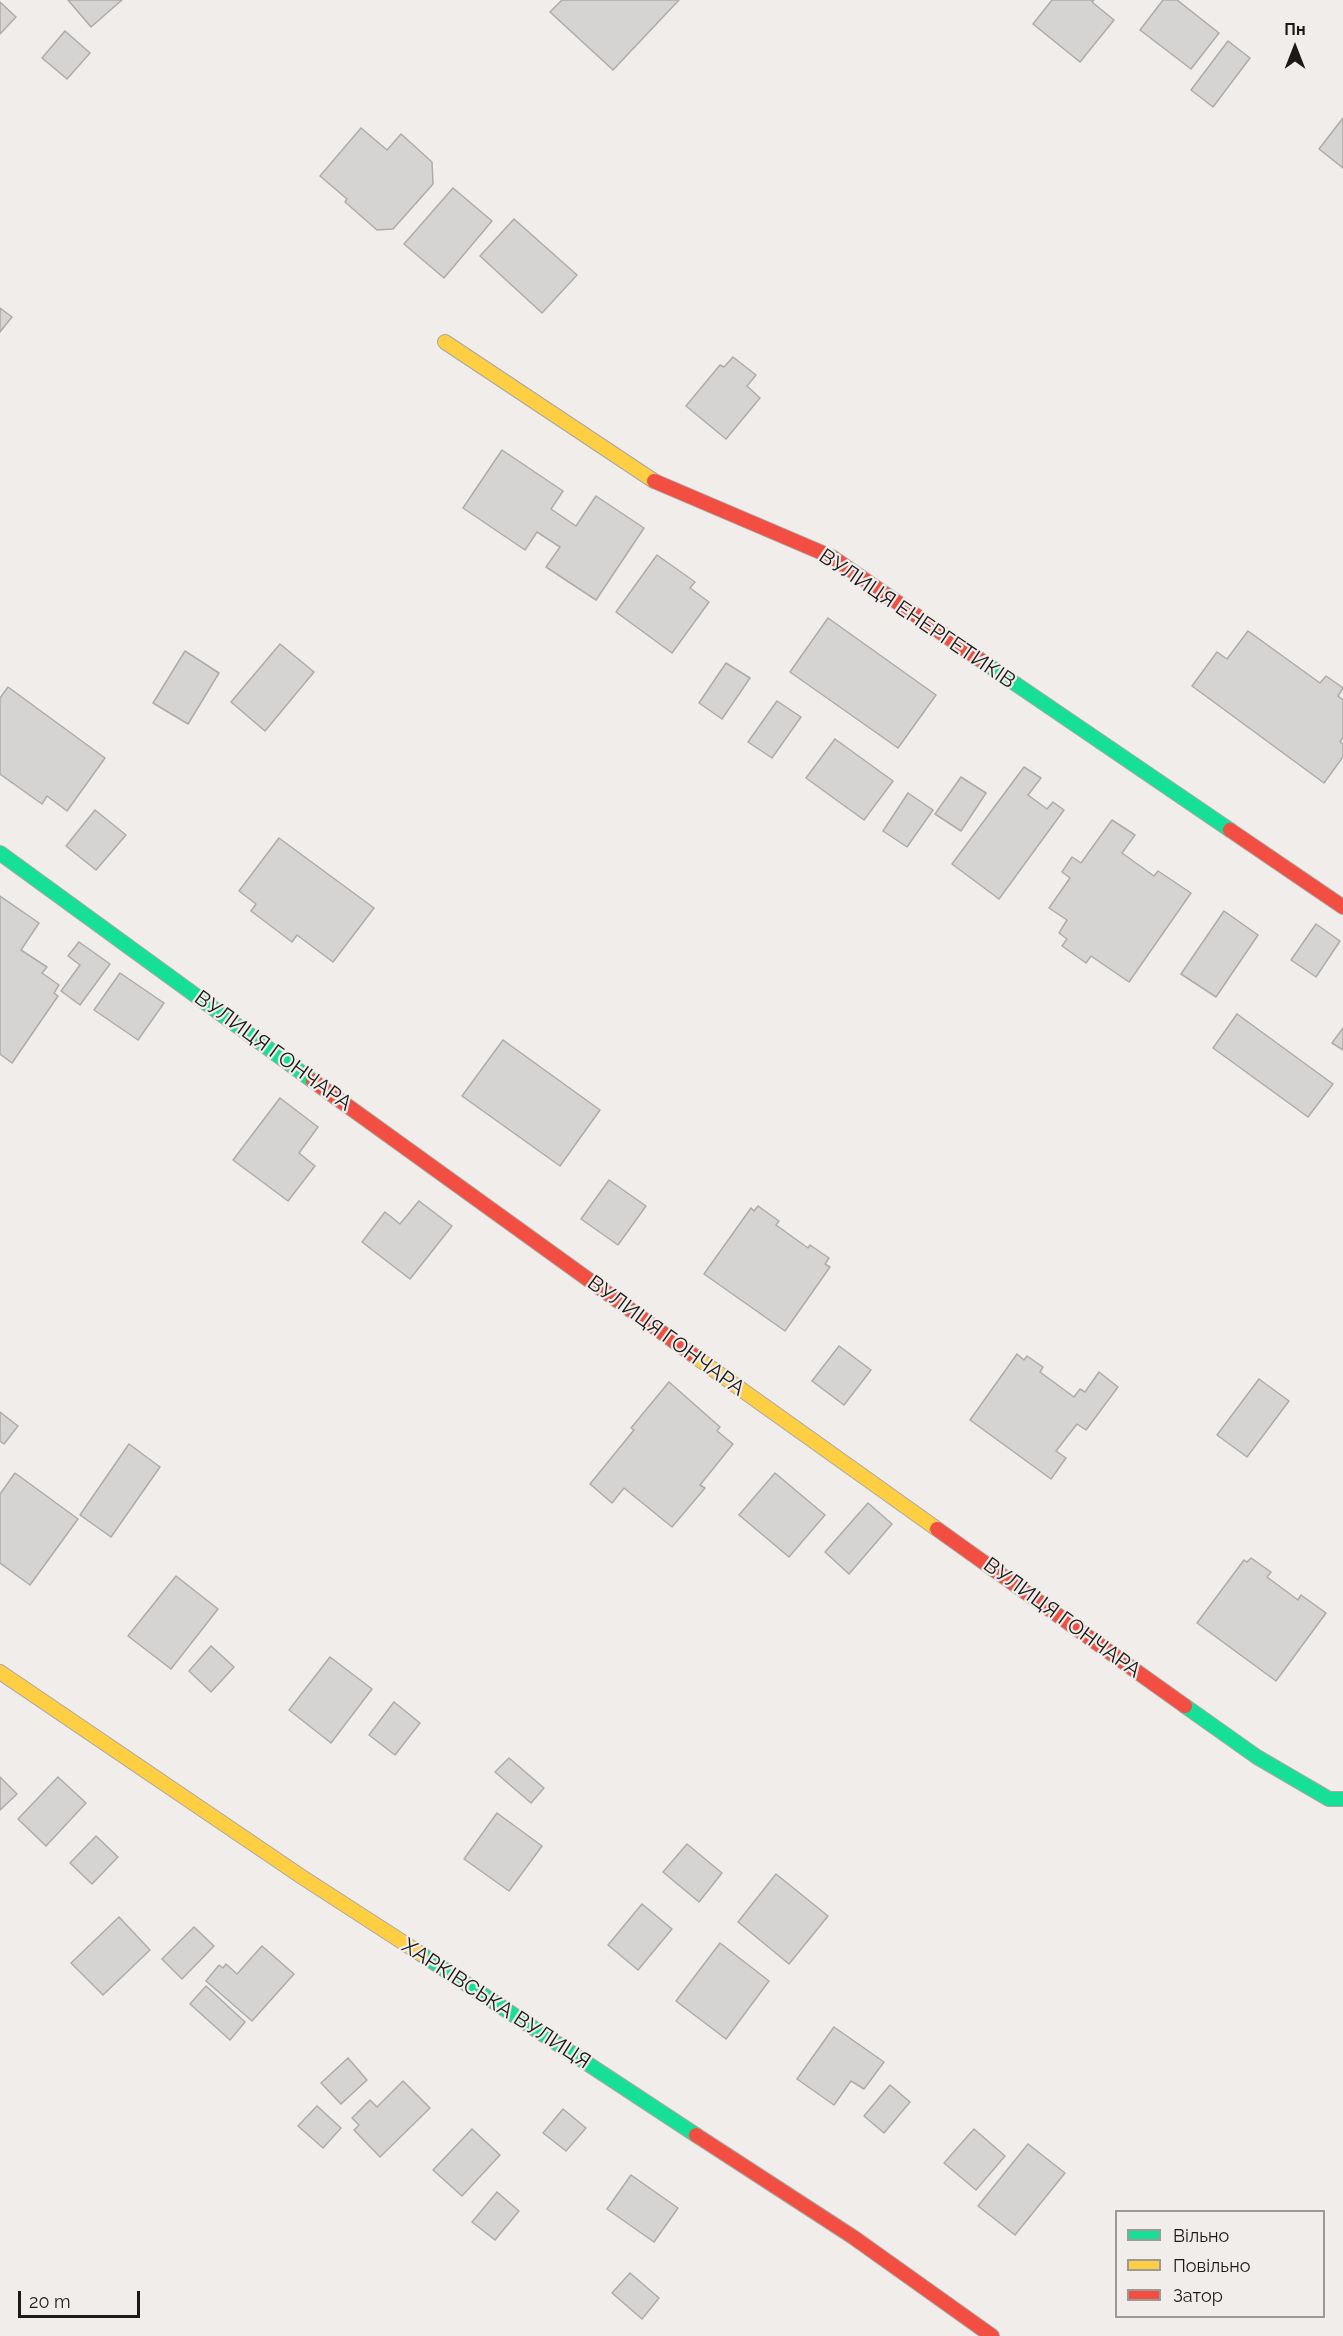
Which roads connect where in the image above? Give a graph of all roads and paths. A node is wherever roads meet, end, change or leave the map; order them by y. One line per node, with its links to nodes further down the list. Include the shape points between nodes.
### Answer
1 (445, 342): 3 (street, ВУЛИЦЯ ЕНЕРГЕТИКІВ, via 659,484 832,556)
2 (0, 853): 5 (street, ВУЛИЦЯ ГОНЧАРА, via 532,1240 1257,1757 1329,1799)
3 (1343, 907)
4 (0, 1672): 6 (street, ХАРКІВСЬКА ВУЛИЦЯ, via 302,1877 853,2237)
5 (1343, 1799)
6 (992, 2336)

